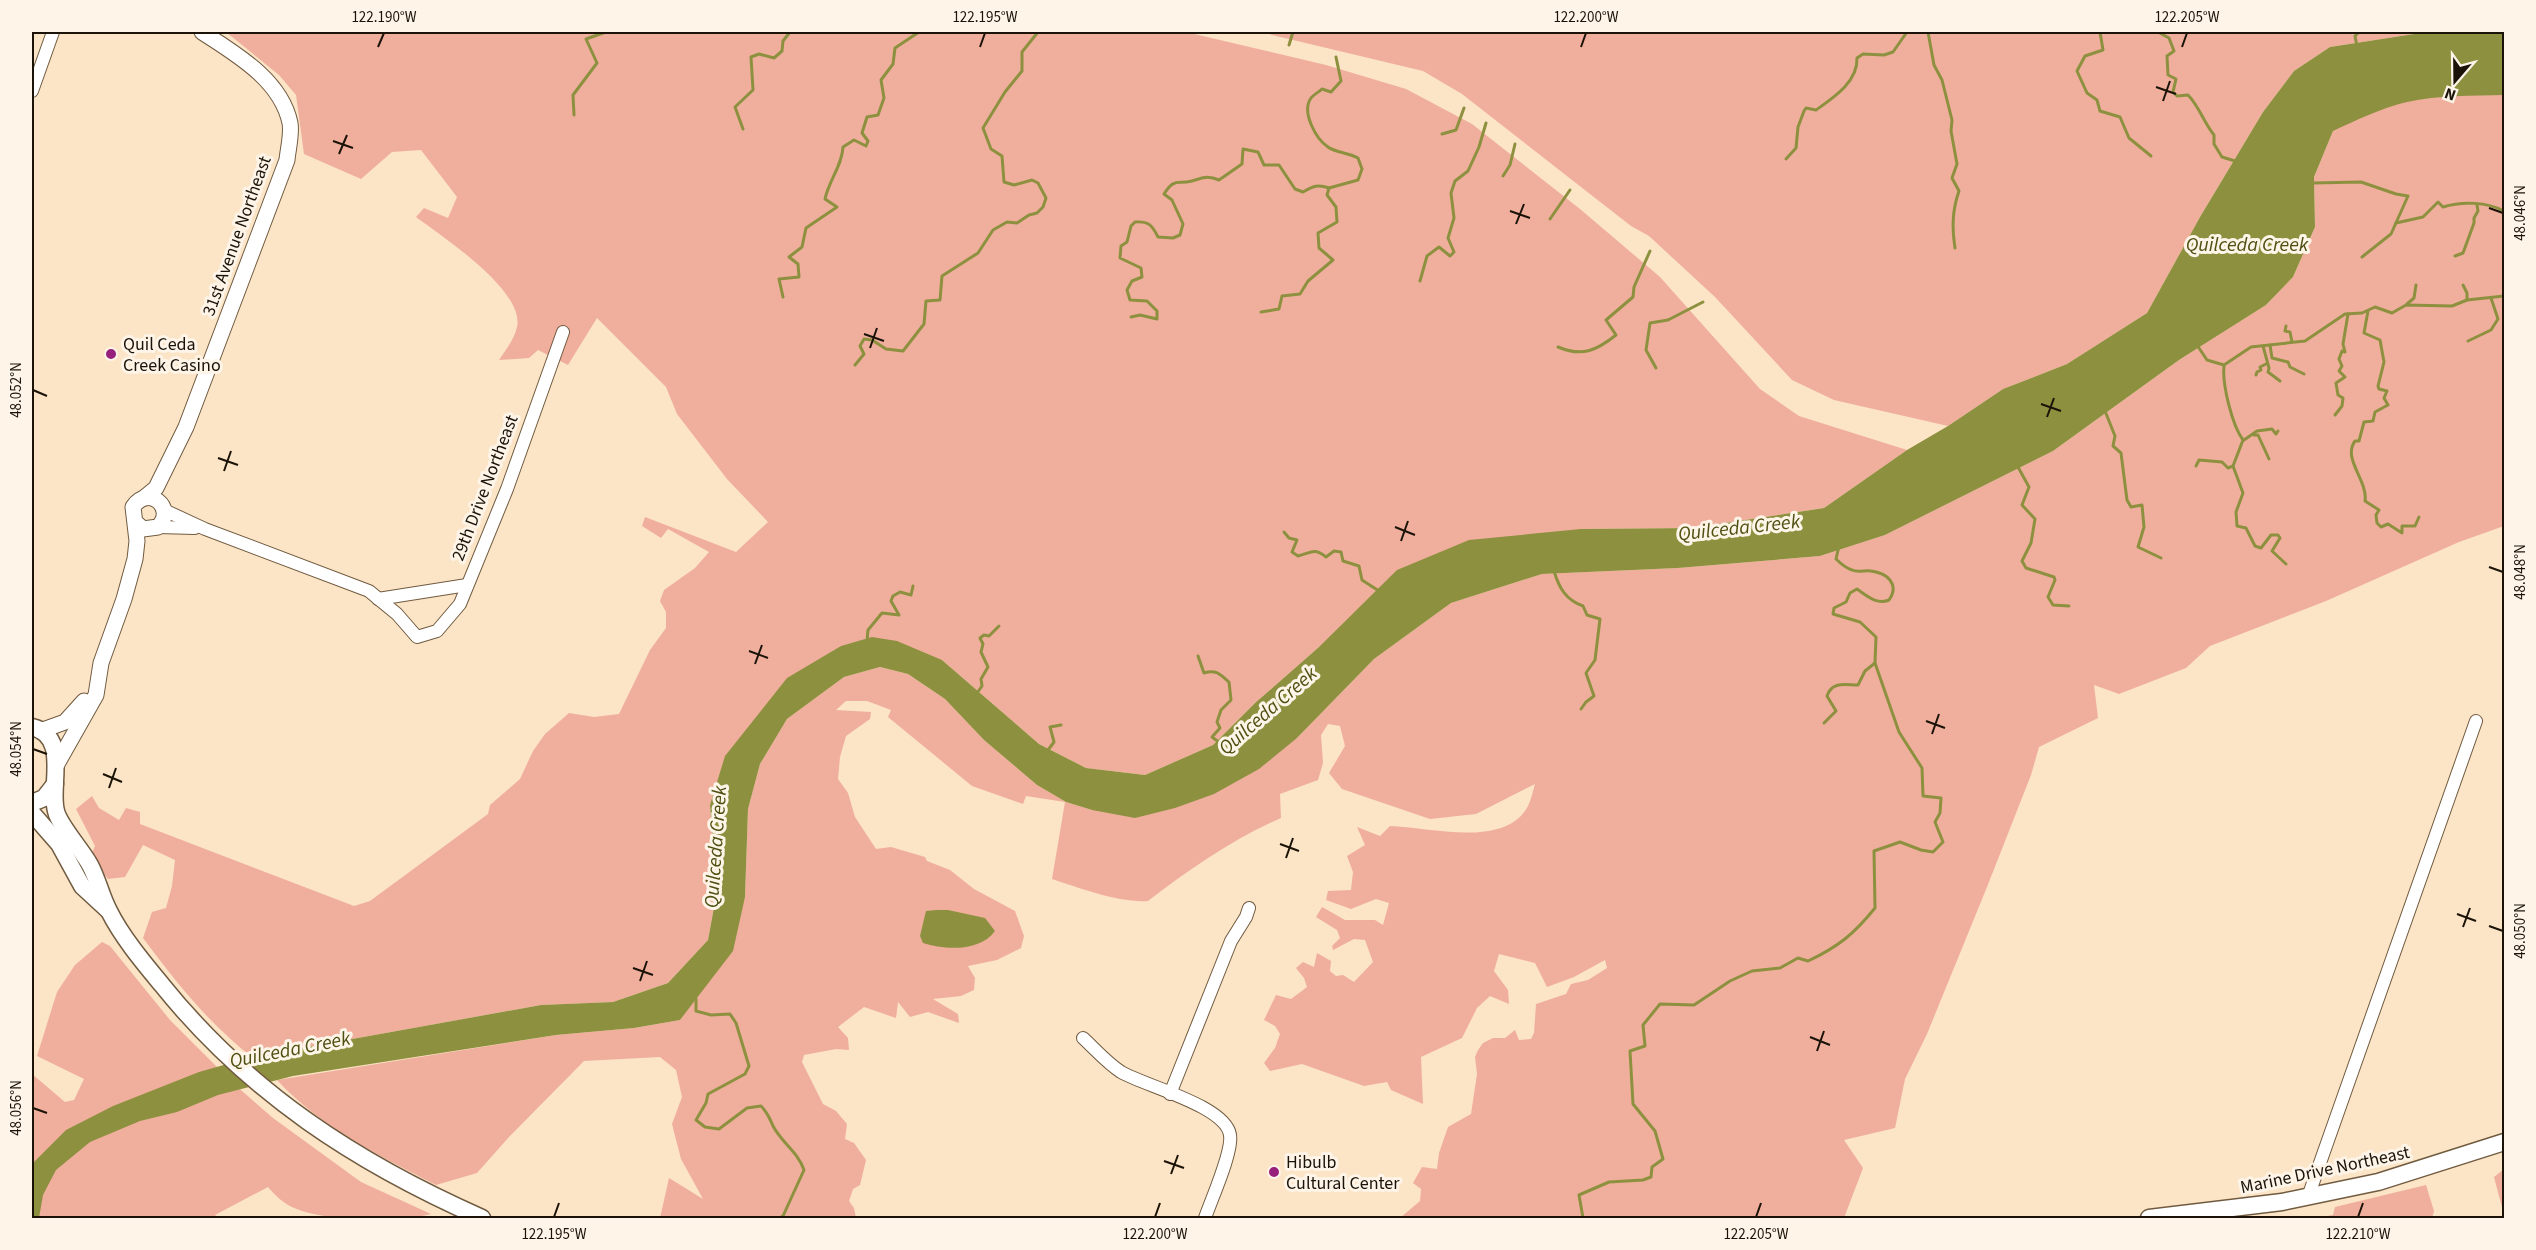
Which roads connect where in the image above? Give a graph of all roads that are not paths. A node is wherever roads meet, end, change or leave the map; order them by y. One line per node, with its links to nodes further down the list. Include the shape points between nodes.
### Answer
1 (53, 32): 3 (street)
2 (202, 32): 5 (street, 31st Avenue Northeast, via 244,59 277,92 290,123 287,160)
3 (32, 91)
4 (563, 332): 11 (street, 29th Drive Northeast, via 507,489)
5 (186, 427): 6 (street, 31st Avenue Northeast, via 156,488); 7 (street, 31st Avenue Northeast, via 182,452 165,491)
6 (145, 498): 7 (street, via 156,499); 8 (street, via 134,507)
7 (164, 508): 9 (street, via 164,518); 10 (street)
8 (135, 522): 9 (street, via 143,528); 12 (street, via 136,551)
9 (155, 528): 10 (street); 12 (street, via 140,572)
10 (205, 529): 13 (street, via 369,591)
11 (467, 585): 13 (street); 13 (street, 29th Drive Northeast, via 450,618 437,631 417,637)
12 (124, 599): 14 (street)
13 (378, 599)
14 (97, 681): 16 (street, via 73,716 51,729); 17 (street, via 96,695)
15 (2476, 721): 26 (street)
16 (35, 727): 17 (main road, via 47,736)
17 (57, 764): 18 (main road)
18 (55, 784): 19 (main road, via 44,798); 22 (main road, via 56,814 90,865)
19 (32, 803)
20 (32, 813): 22 (main road, via 59,844 82,886)
21 (1249, 908): 24 (street, via 1231,941)
22 (109, 911): 27 (main road, via 174,1000 251,1079 291,1111 382,1170)
23 (1083, 1038): 24 (street, via 1119,1071)
24 (1170, 1094): 28 (street, via 1212,1112 1230,1135 1230,1148)
25 (2505, 1143): 26 (main road, Marine Drive Northeast, via 2378,1182)
26 (2308, 1197): 29 (main road, Marine Drive Northeast)
27 (482, 1218)
28 (1205, 1218)
29 (2150, 1218)

